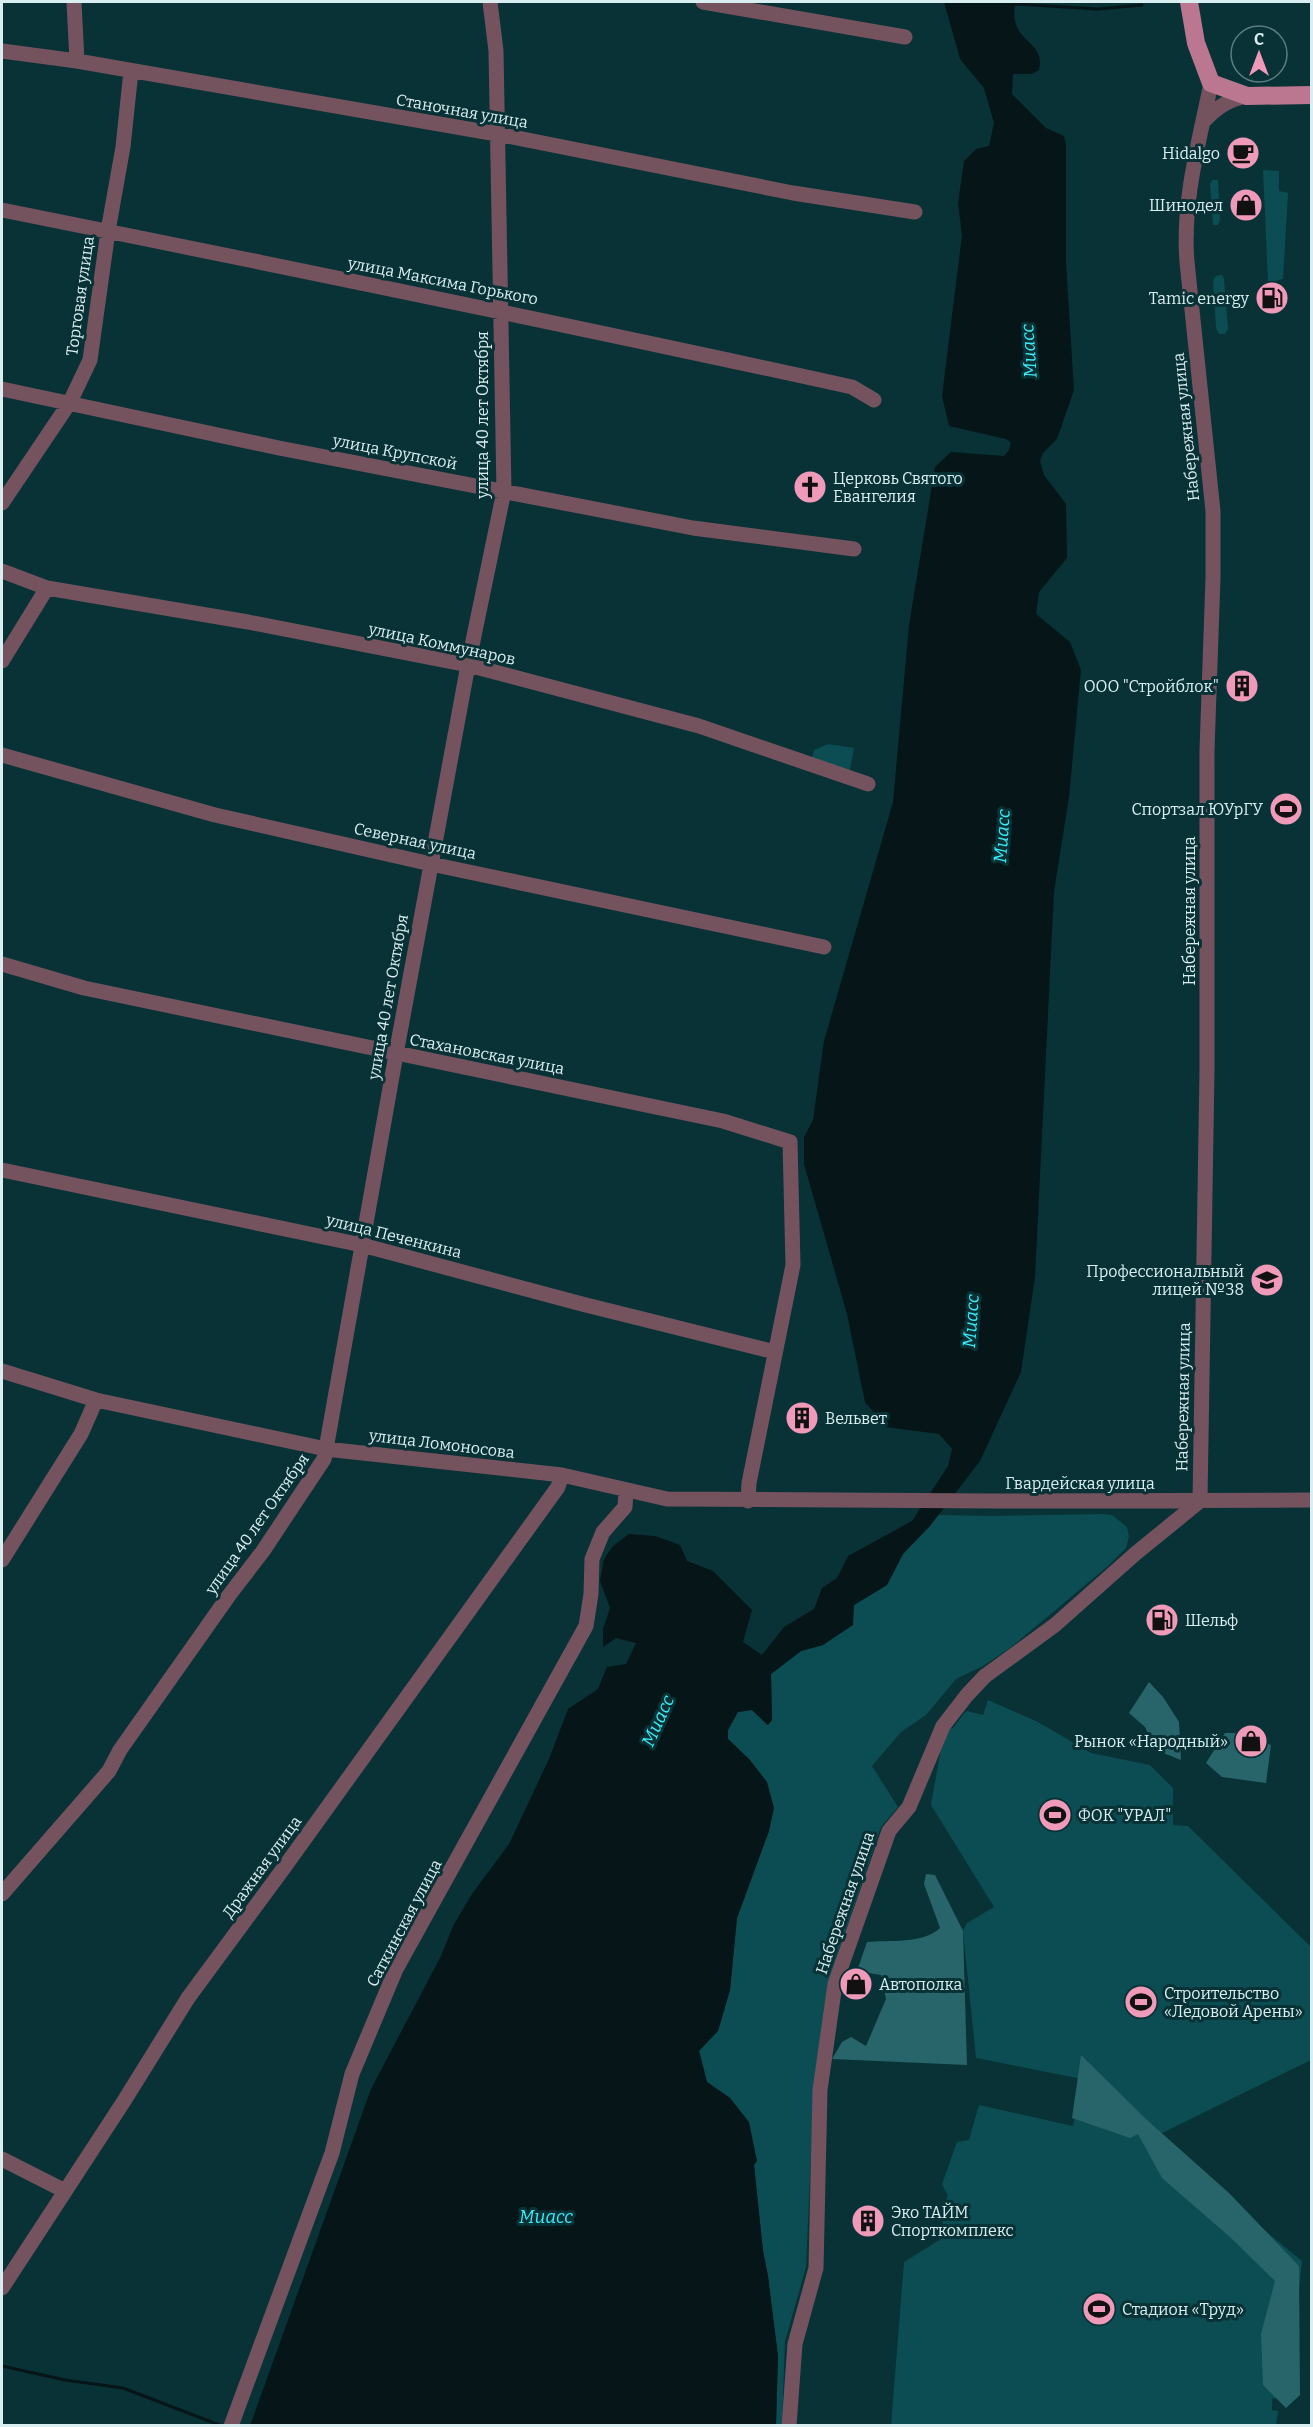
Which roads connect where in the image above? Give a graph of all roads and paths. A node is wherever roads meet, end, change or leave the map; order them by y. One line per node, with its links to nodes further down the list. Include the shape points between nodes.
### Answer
1 (74, 2): 7 (street)
2 (490, 2): 13 (street, улица 40 лет Октября, via 496,51)
3 (703, 2): 5 (street)
4 (1189, 2): 9 (main road, via 1196,43)
5 (905, 37)
6 (2, 51): 7 (street, Станочная улица)
7 (77, 61): 8 (street, Станочная улица)
8 (131, 71): 13 (street, Станочная улица); 16 (street, Торговая улица)
9 (1211, 83): 11 (main road); 12 (street, Набережная улица)
10 (1311, 95): 11 (main road)
11 (1247, 96): 12 (street, via 1215,109)
12 (1203, 122): 45 (street, Набережная улица, via 1190,184 1186,230 1213,511)
13 (497, 134): 15 (street, Станочная улица, via 793,193); 17 (street, улица 40 лет Октября)
14 (2, 210): 16 (street, улица Максима Горького)
15 (915, 212)
16 (108, 231): 17 (street, улица Максима Горького); 20 (street, Торговая улица, via 90,360)
17 (500, 310): 19 (street, улица Максима Горького, via 852,387); 21 (street, улица 40 лет Октября)
18 (2, 389): 20 (street, улица Крупской)
19 (874, 400)
20 (70, 402): 21 (street, улица Крупской, via 279,448); 22 (street, Торговая улица)
21 (504, 491): 23 (street, улица Крупской, via 693,528); 27 (street, улица 40 лет Октября)
22 (2, 503)
23 (854, 549)
24 (2, 571): 25 (street, улица Коммунаров)
25 (47, 588): 26 (street); 27 (street, улица Коммунаров)
26 (2, 661)
27 (468, 665): 29 (street, улица Коммунаров, via 699,726); 30 (street, улица 40 лет Октября)
28 (2, 755): 30 (street, Северная улица, via 215,815)
29 (868, 784)
30 (431, 864): 31 (street, Северная улица); 33 (street, улица 40 лет Октября)
31 (824, 947)
32 (2, 964): 33 (street, Стахановская улица, via 84,988)
33 (396, 1054): 35 (street, улица 40 лет Октября); 36 (street, Стахановская улица, via 723,1121 790,1142 793,1265)
34 (2, 1170): 35 (street, улица Печенкина)
35 (362, 1245): 36 (street, улица Печенкина); 39 (street, улица 40 лет Октября)
36 (775, 1352): 43 (street)
37 (2, 1371): 38 (street, улица Ломоносова)
38 (96, 1400): 39 (street, улица Ломоносова); 46 (street, via 81,1434)
39 (326, 1449): 40 (street, улица Ломоносова); 47 (street, улица 40 лет Октября, via 324,1459 263,1551 120,1750 109,1771)
40 (562, 1475): 41 (street, улица Ломоносова); 49 (street, Дражная улица, via 558,1487 188,1998)
41 (626, 1491): 43 (street, улица Ломоносова, via 668,1499); 51 (street, Саткинская улица, via 625,1507 603,1532 592,1559 586,1626 396,1969 352,2074 332,2153)
42 (1311, 1500): 45 (street, Гвардейская улица)
43 (748, 1501): 44 (street, улица Ломоносова)
44 (885, 1501): 45 (street, Гвардейская улица)
45 (1200, 1501): 52 (street, Набережная улица, via 967,1695 943,1725 909,1806 889,1831 835,1984 820,2090 816,2268 795,2344)
46 (2, 1560)
47 (2, 1894)
48 (2, 2159): 49 (street)
49 (65, 2191): 50 (street, Дражная улица)
50 (2, 2288)
51 (231, 2426)
52 (789, 2426)

